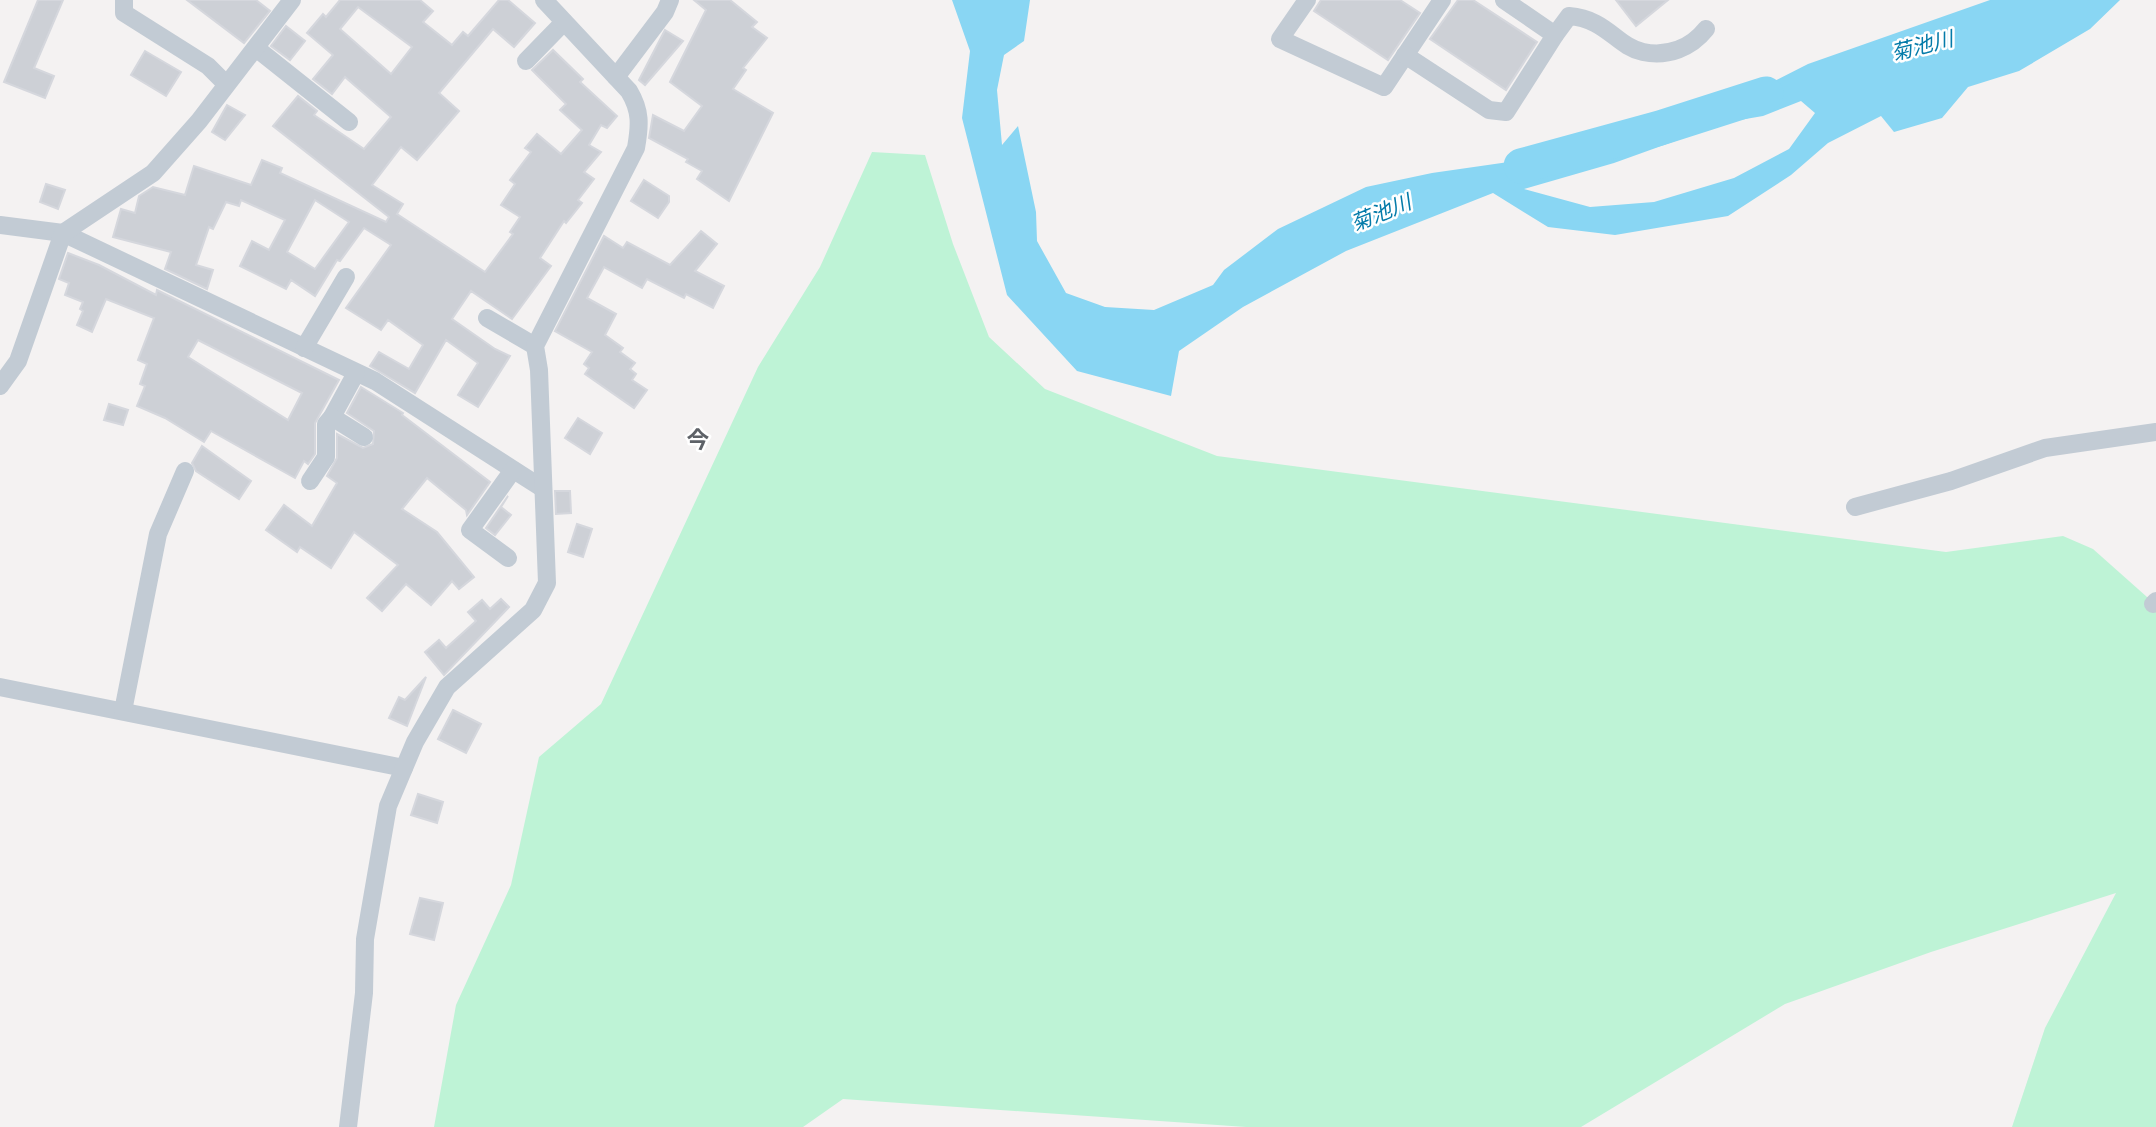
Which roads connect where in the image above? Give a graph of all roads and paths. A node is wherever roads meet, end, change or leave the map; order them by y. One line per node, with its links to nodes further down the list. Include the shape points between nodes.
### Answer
1 (124, 0): 15 (street, via 124,13 208,66)
2 (292, 0): 11 (street)
3 (544, 0): 8 (street)
4 (670, 0): 14 (street)
5 (1307, 0): 12 (street, via 1280,39 1384,87)
6 (1442, 0): 12 (street)
7 (1504, 0): 10 (street)
8 (564, 22): 13 (street); 14 (street)
9 (1706, 29): 10 (street, via 1694,44 1668,52 1641,52 1589,18 1569,16)
10 (1555, 35): 12 (street, via 1506,112 1489,110)
11 (256, 48): 15 (street); 16 (street)
12 (1405, 55)
13 (526, 61)
14 (616, 77): 21 (street, via 638,105 636,148)
15 (225, 83): 18 (street, via 153,173)
16 (349, 122)
17 (0, 225): 18 (street)
18 (64, 233): 22 (street); 24 (street, via 18,361)
19 (346, 277): 22 (street)
20 (487, 318): 21 (street)
21 (535, 346): 31 (street, via 540,370)
22 (304, 348): 23 (street)
23 (356, 373): 25 (street); 28 (street)
24 (0, 386)
25 (332, 417): 27 (street); 30 (street, via 326,424 326,457)
26 (2156, 432): 32 (street, via 2045,447 1951,481)
27 (364, 437)
28 (513, 470): 31 (street); 33 (street, via 470,530)
29 (185, 471): 35 (street, via 158,534)
30 (310, 481)
31 (542, 488): 36 (street, via 547,583 533,610 447,687)
32 (1855, 507)
33 (508, 558)
34 (0, 687): 35 (street)
35 (123, 711): 36 (street)
36 (404, 768): 37 (street, via 388,806 368,915)
37 (348, 1127)

